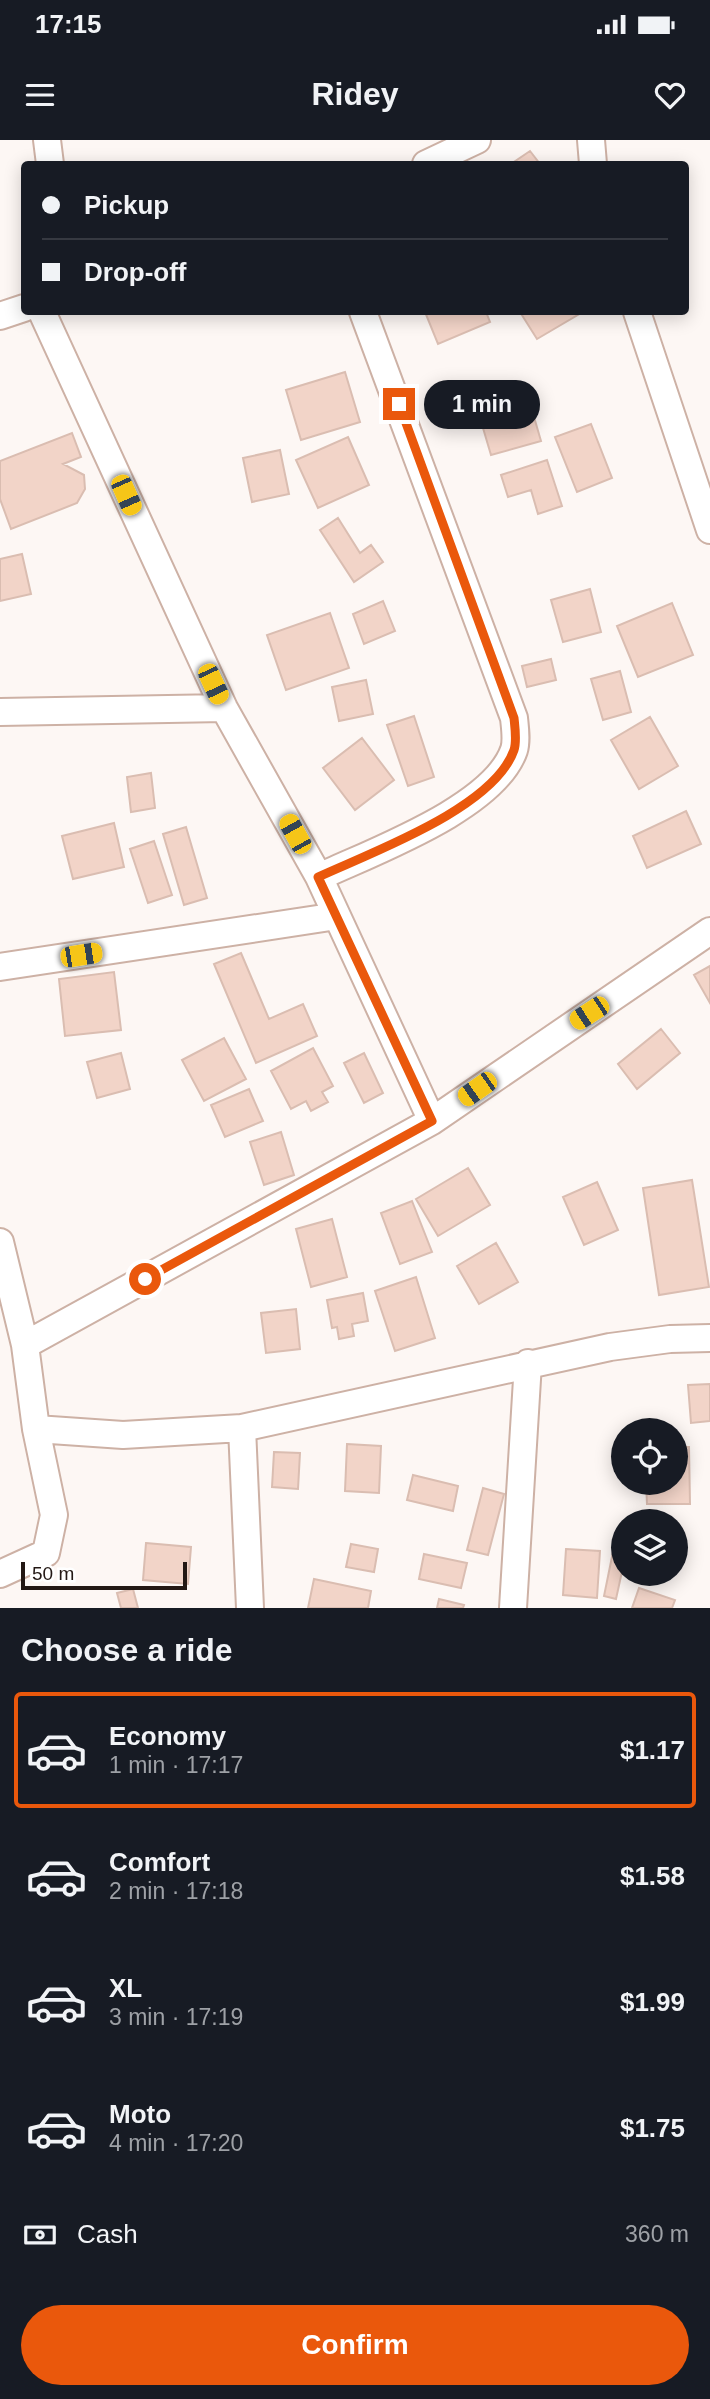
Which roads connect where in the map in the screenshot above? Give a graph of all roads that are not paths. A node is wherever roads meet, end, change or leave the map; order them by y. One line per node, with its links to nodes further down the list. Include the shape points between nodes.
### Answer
1 (47, 140): 4 (street)
2 (477, 140): 5 (street)
3 (591, 140): 6 (street)
4 (50, 161)
5 (432, 161)
6 (593, 161)
7 (21, 309): 11 (street)
8 (43, 315): 13 (street)
9 (364, 315): 15 (street, via 514,718 515,748 503,772 435,824)
10 (638, 315): 12 (street)
11 (0, 316)
12 (710, 530)
13 (224, 708): 14 (street); 15 (street)
14 (0, 712)
15 (318, 877): 16 (street)
16 (337, 916): 18 (street); 19 (street)
17 (710, 932): 19 (street)
18 (0, 967)
19 (432, 1121): 22 (street)
20 (0, 1242): 22 (street)
21 (710, 1338): 23 (street, via 610,1347)
22 (26, 1346): 25 (street)
23 (528, 1363): 24 (street); 28 (street)
24 (242, 1428): 25 (street, via 123,1436); 27 (street)
25 (36, 1429): 26 (street, via 54,1515 46,1553)
26 (0, 1574)
27 (250, 1608)
28 (513, 1608)

